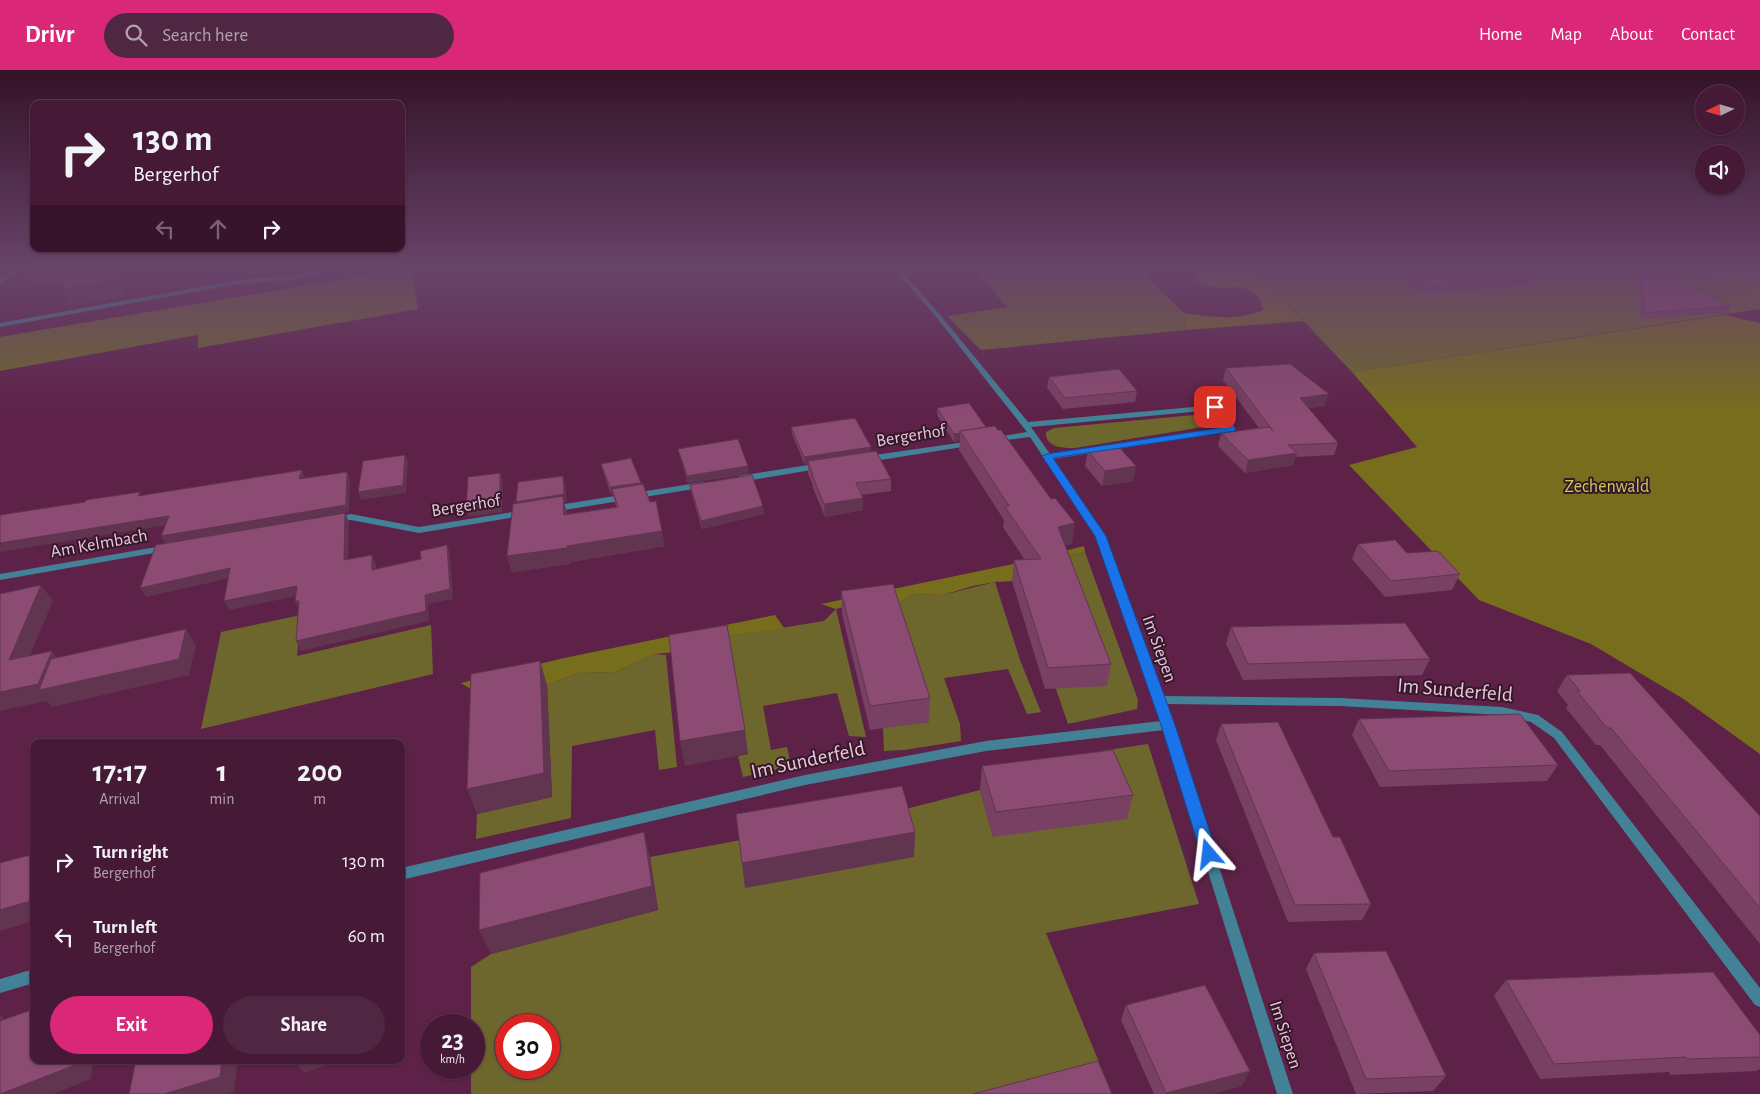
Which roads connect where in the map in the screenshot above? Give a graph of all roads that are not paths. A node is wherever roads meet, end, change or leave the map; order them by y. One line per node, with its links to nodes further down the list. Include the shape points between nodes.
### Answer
1 (40, 318): 3 (street)
2 (940, 318): 4 (street, Im Siepen)
3 (0, 325)
4 (1029, 429): 5 (street, Im Siepen); 5 (street, Bergerhof, via 1215,407 1232,429); 6 (street, Bergerhof)
5 (1047, 456): 13 (street, Im Siepen, via 1100,536)
6 (855, 461)
7 (835, 464): 8 (street)
8 (727, 481)
9 (708, 484): 10 (street, Bergerhof, via 419,530 351,517)
10 (322, 522)
11 (177, 547): 12 (street, Am Kelmbach)
12 (0, 577)
13 (1159, 700): 14 (street, Im Siepen); 18 (street, Im Sunderfeld, via 1340,702 1502,711 1534,718 1558,735)
14 (1168, 725): 15 (street, Im Sunderfeld, via 986,746 875,766); 19 (street, Im Siepen)
15 (405, 873)
16 (30, 977): 17 (street)
17 (0, 986)
18 (1760, 1000)
19 (1285, 1094)

